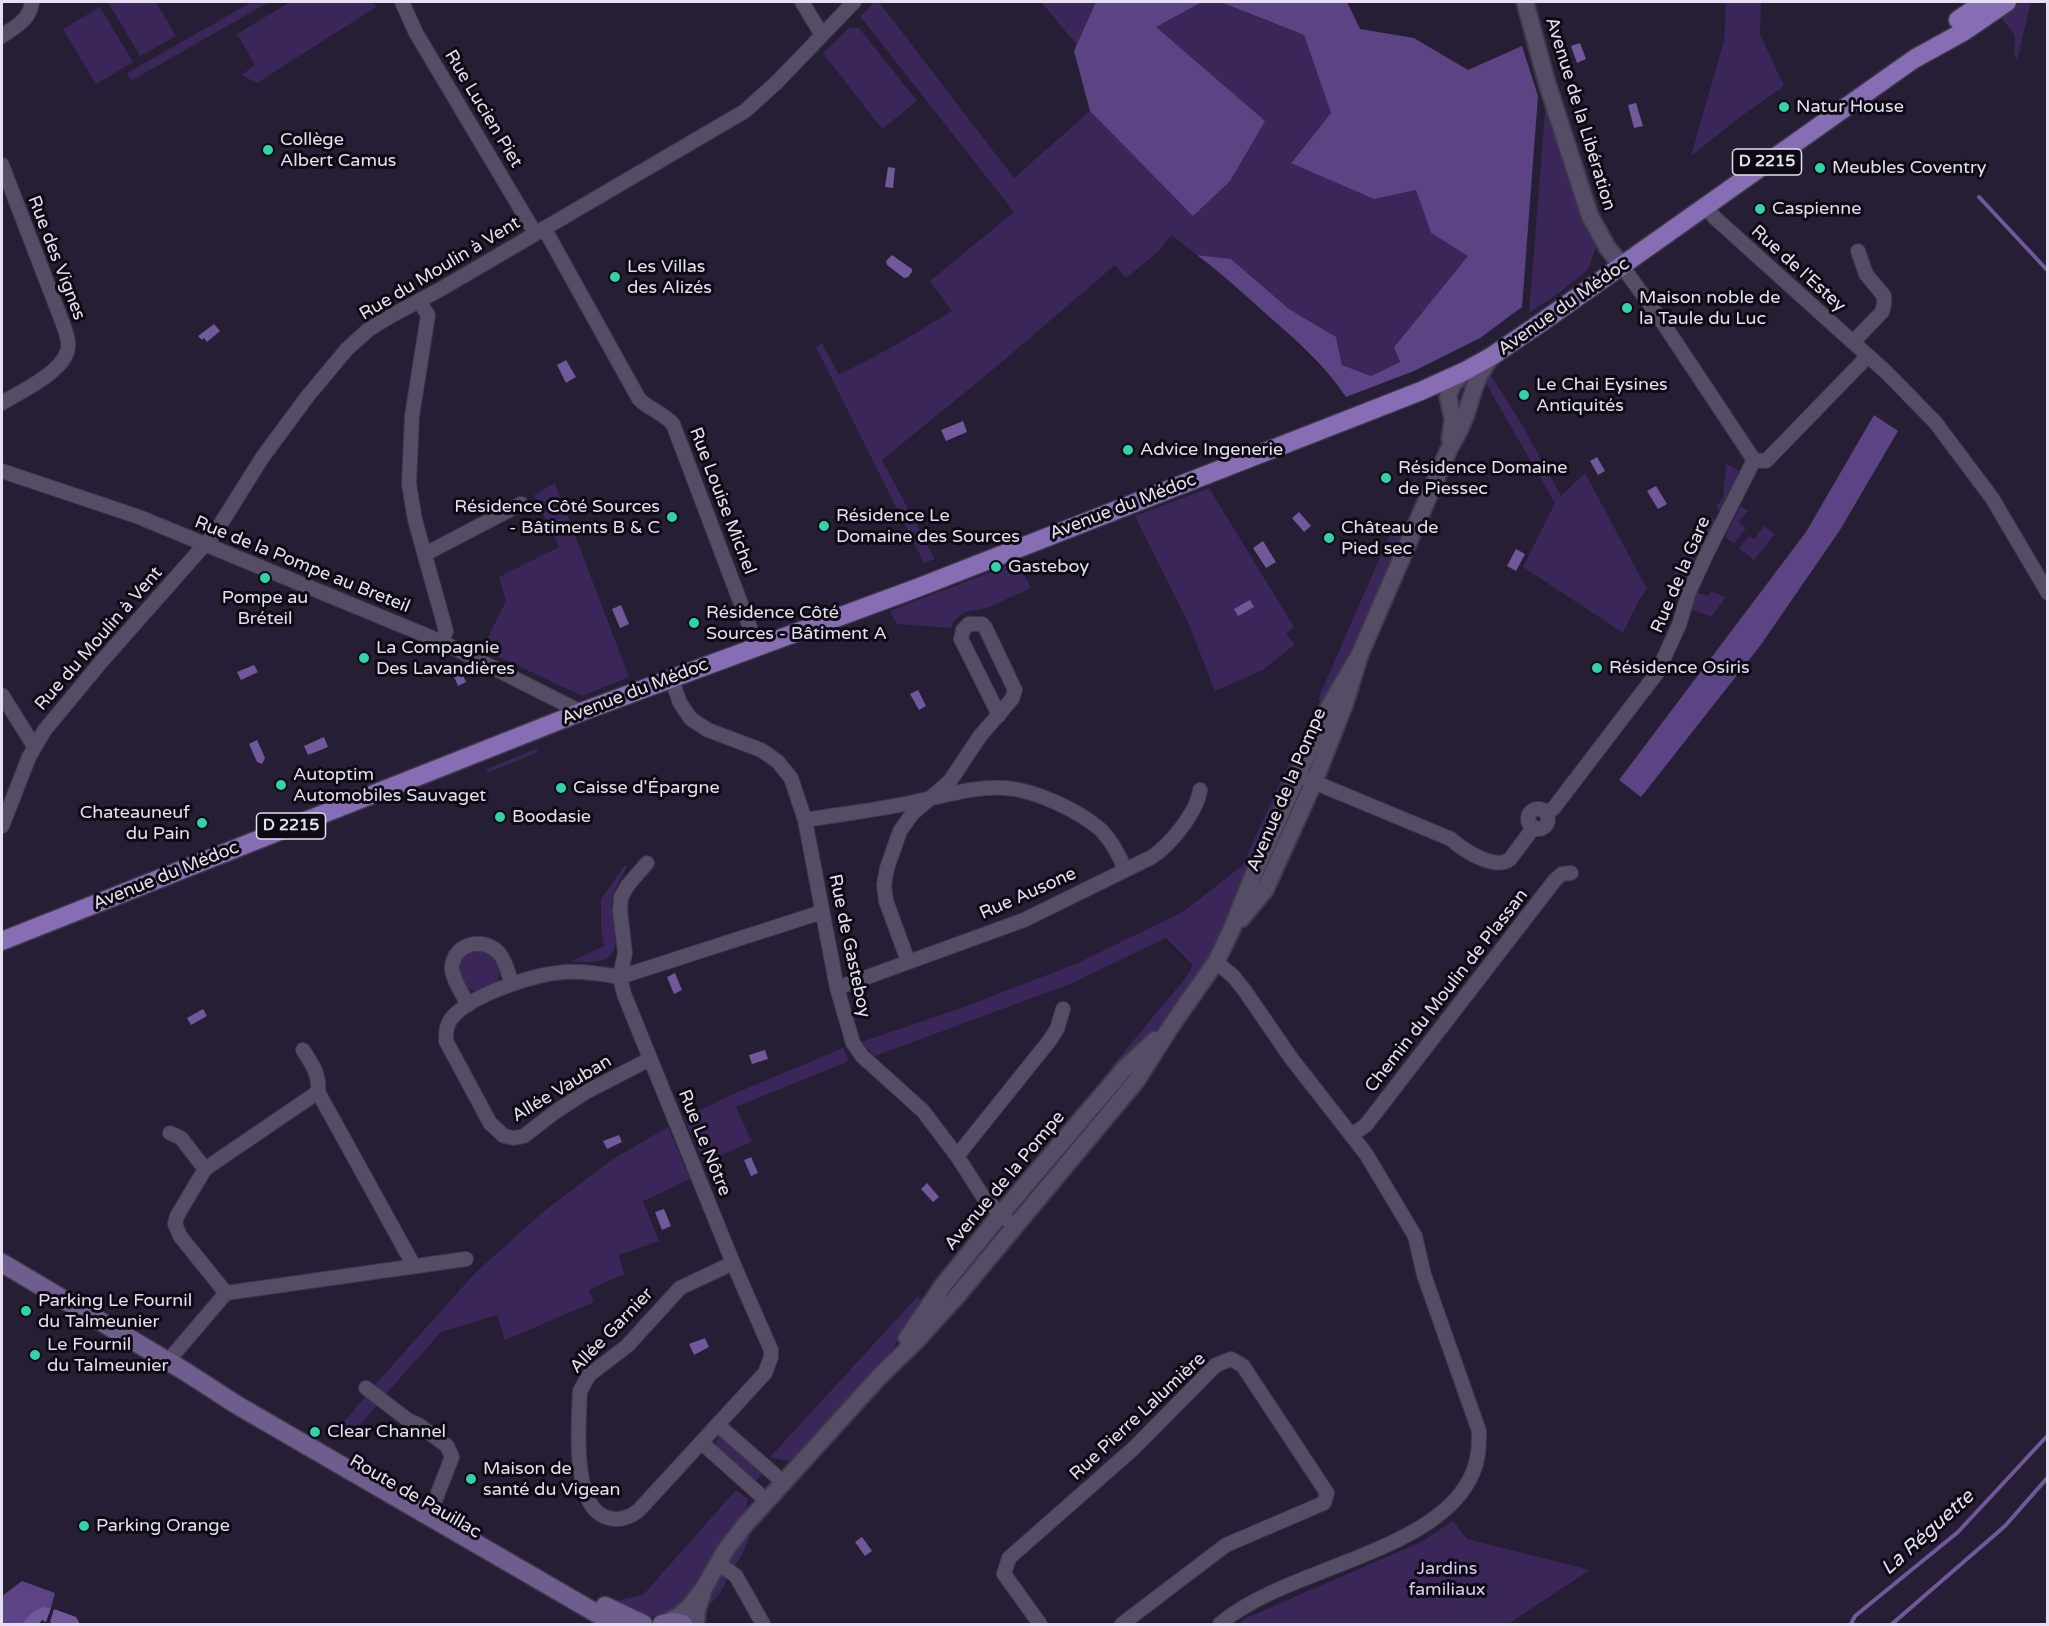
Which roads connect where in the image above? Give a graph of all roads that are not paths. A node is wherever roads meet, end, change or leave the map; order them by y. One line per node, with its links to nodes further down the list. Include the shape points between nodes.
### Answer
1 (33, 2): 9 (street, via 30,13 20,24)
2 (402, 2): 13 (street, Rue Lucien Piet, via 416,33)
3 (802, 2): 8 (street)
4 (854, 2): 8 (street, Rue du Moulin à Vent)
5 (1525, 2): 15 (street, Avenue de la Libération, via 1590,216)
6 (1984, 2): 10 (main road, Avenue du Médoc / D 2215)
7 (2007, 2): 10 (main road, Avenue du Médoc / D 2215)
8 (822, 35): 13 (street, Rue du Moulin à Vent, via 745,111)
9 (2, 36)
10 (1914, 59): 12 (main road, Avenue du Médoc / D 2215)
11 (2, 165): 23 (street, Rue des Vignes, via 69,344 64,360 54,370)
12 (1706, 205): 15 (main road, Avenue du Médoc / D 2215); 17 (street, Rue de l'Estey, via 1714,217)
13 (540, 230): 16 (street, Rue du Moulin à Vent); 32 (street, Rue Louise Michel, via 639,399 673,424)
14 (1858, 251): 17 (street, via 1866,274 1884,296 1884,304 1882,312)
15 (1622, 266): 18 (main road, Avenue du Médoc / D 2215); 25 (street)
16 (419, 301): 28 (street, Rue du Moulin à Vent, via 368,330 333,365 262,458); 29 (street, via 428,315 412,416 409,484)
17 (1853, 342): 19 (street, Rue de l'Estey)
18 (1492, 356): 20 (main road, Avenue du Médoc / D 2215); 24 (street, Avenue de la Pompe, via 1475,382 1467,412)
19 (1868, 356): 25 (street, via 1766,460); 30 (street, Rue de l'Estey, via 1935,422 1992,498)
20 (1466, 371): 21 (main road, Avenue du Médoc / D 2215); 22 (street)
21 (1421, 391): 22 (street, via 1441,391); 32 (main road, Avenue du Médoc / D 2215, via 917,588)
22 (1448, 396): 24 (street, Avenue de la Pompe, via 1453,420)
23 (2, 403)
24 (1449, 449): 33 (street, Avenue de la Pompe)
25 (1755, 460): 40 (street, Rue de la Gare, via 1706,555 1657,673 1553,809 1545,812 1546,824 1534,827 1510,859 1494,862 1462,849 1450,839)
26 (2, 471): 28 (street, Rue de la Pompe au Breteil)
27 (521, 504): 29 (street)
28 (206, 544): 31 (street, Rue de la Pompe au Breteil); 38 (street, Rue du Moulin à Vent)
29 (425, 554): 31 (street, via 446,631)
30 (2048, 593)
31 (442, 642): 36 (street, Rue de la Pompe au Breteil)
32 (757, 646): 34 (main road, Avenue du Médoc / D 2215)
33 (1360, 654): 39 (street, Avenue de la Pompe, via 1326,712); 40 (street, Avenue de la Pompe)
34 (670, 678): 36 (main road, Avenue du Médoc / D 2215); 43 (street, Rue de Gasteboy, via 691,719 708,730 761,750 778,762 791,778)
35 (2, 695): 38 (street)
36 (581, 712): 50 (main road, Avenue du Médoc / D 2215)
37 (999, 715): 37 (street, via 1015,690 985,627 974,622 966,627 962,639); 42 (street, via 950,781)
38 (34, 746): 44 (street, Rue du Moulin à Vent)
39 (1298, 775): 40 (street); 49 (street, Avenue de la Pompe)
40 (1314, 782): 49 (street, Avenue de la Pompe, via 1265,890)
41 (1200, 790): 46 (street, Rue Ausone, via 1195,809 1161,850)
42 (932, 798): 43 (street); 46 (street, via 976,789 1029,792 1055,802 1100,830); 51 (street, via 905,822 884,885 886,901)
43 (805, 820): 48 (street, Rue de Gasteboy)
44 (2, 826)
45 (647, 863): 53 (street, via 621,897 625,953)
46 (1125, 869): 51 (street, Rue Ausone, via 1024,920)
47 (1571, 873): 63 (street, Chemin du Moulin de Plassan, via 1555,880 1366,1125)
48 (822, 912): 53 (street); 55 (street, Rue de Gasteboy)
49 (1231, 931): 52 (street, Avenue de la Pompe)
50 (2, 941)
51 (909, 961): 55 (street, Rue Ausone)
52 (1216, 962): 58 (street, Avenue de la Pompe); 63 (street, via 1245,991 1291,1058)
53 (620, 977): 54 (street, Allée Vauban, via 564,972); 60 (street, Rue Le Nôtre)
54 (512, 983): 56 (street, Allée Vauban); 56 (street, via 498,953 486,944 477,942 459,950 452,966)
55 (837, 988): 64 (street, Rue de Gasteboy, via 856,1050 922,1111)
56 (468, 1005): 60 (street, Allée Vauban, via 450,1021 446,1041 490,1123 504,1136 524,1136 586,1092)
57 (1063, 1009): 64 (street, via 1050,1040)
58 (1173, 1023): 66 (street, Avenue de la Pompe, via 1125,1068); 67 (street, Avenue de la Pompe, via 1137,1080)
59 (303, 1050): 61 (street, via 317,1073)
60 (650, 1059): 70 (street, Rue Le Nôtre)
61 (318, 1092): 65 (street); 71 (street)
62 (170, 1133): 65 (street, via 181,1138)
63 (1352, 1135): 90 (street, via 1415,1236 1424,1275 1479,1431 1479,1455 1459,1495 1441,1514 1413,1533 1259,1598)
64 (957, 1156): 66 (street, Rue de Gasteboy)
65 (204, 1169): 72 (street, via 175,1224 180,1236)
66 (1000, 1215): 67 (street, Rue de Gasteboy); 74 (street, Avenue de la Pompe, via 944,1284)
67 (1014, 1227): 74 (street, Avenue de la Pompe, via 933,1322)
68 (466, 1259): 71 (street)
69 (2, 1263): 73 (main road, Route de Pauillac)
70 (733, 1263): 76 (street, Rue Le Nôtre, via 771,1357 765,1373); 77 (street, Allée Garnier, via 680,1288 627,1346 589,1375 580,1391 578,1447 584,1489 596,1511 605,1517 618,1519 634,1514)
71 (414, 1266): 72 (street)
72 (226, 1293): 73 (street)
73 (168, 1361): 80 (main road, Route de Pauillac, via 242,1395)
74 (880, 1376): 78 (street, Avenue de la Pompe)
75 (366, 1388): 80 (street, via 447,1446 452,1457)
76 (718, 1425): 77 (street, Allée Garnier); 78 (street)
77 (702, 1443): 79 (street)
78 (783, 1482): 79 (street, Avenue de la Pompe)
79 (767, 1501): 81 (street, Avenue de la Pompe)
80 (431, 1511): 83 (main road, Route de Pauillac); 84 (main road, Route de Pauillac)
81 (718, 1563): 82 (street, Avenue de la Pompe); 87 (street, via 736,1576)
82 (704, 1588): 85 (street, Avenue de la Pompe); 86 (street, Avenue de la Pompe)
83 (615, 1624)
84 (644, 1624): 85 (main road, Route de Pauillac)
85 (670, 1624)
86 (696, 1624)
87 (763, 1624)
88 (1040, 1624): 89 (street, Rue Pierre Lalumière, via 1004,1574 1009,1558 1134,1448 1216,1365 1230,1359 1243,1366 1327,1493 1324,1503 1226,1545)
89 (1122, 1624)
90 (1220, 1624)

